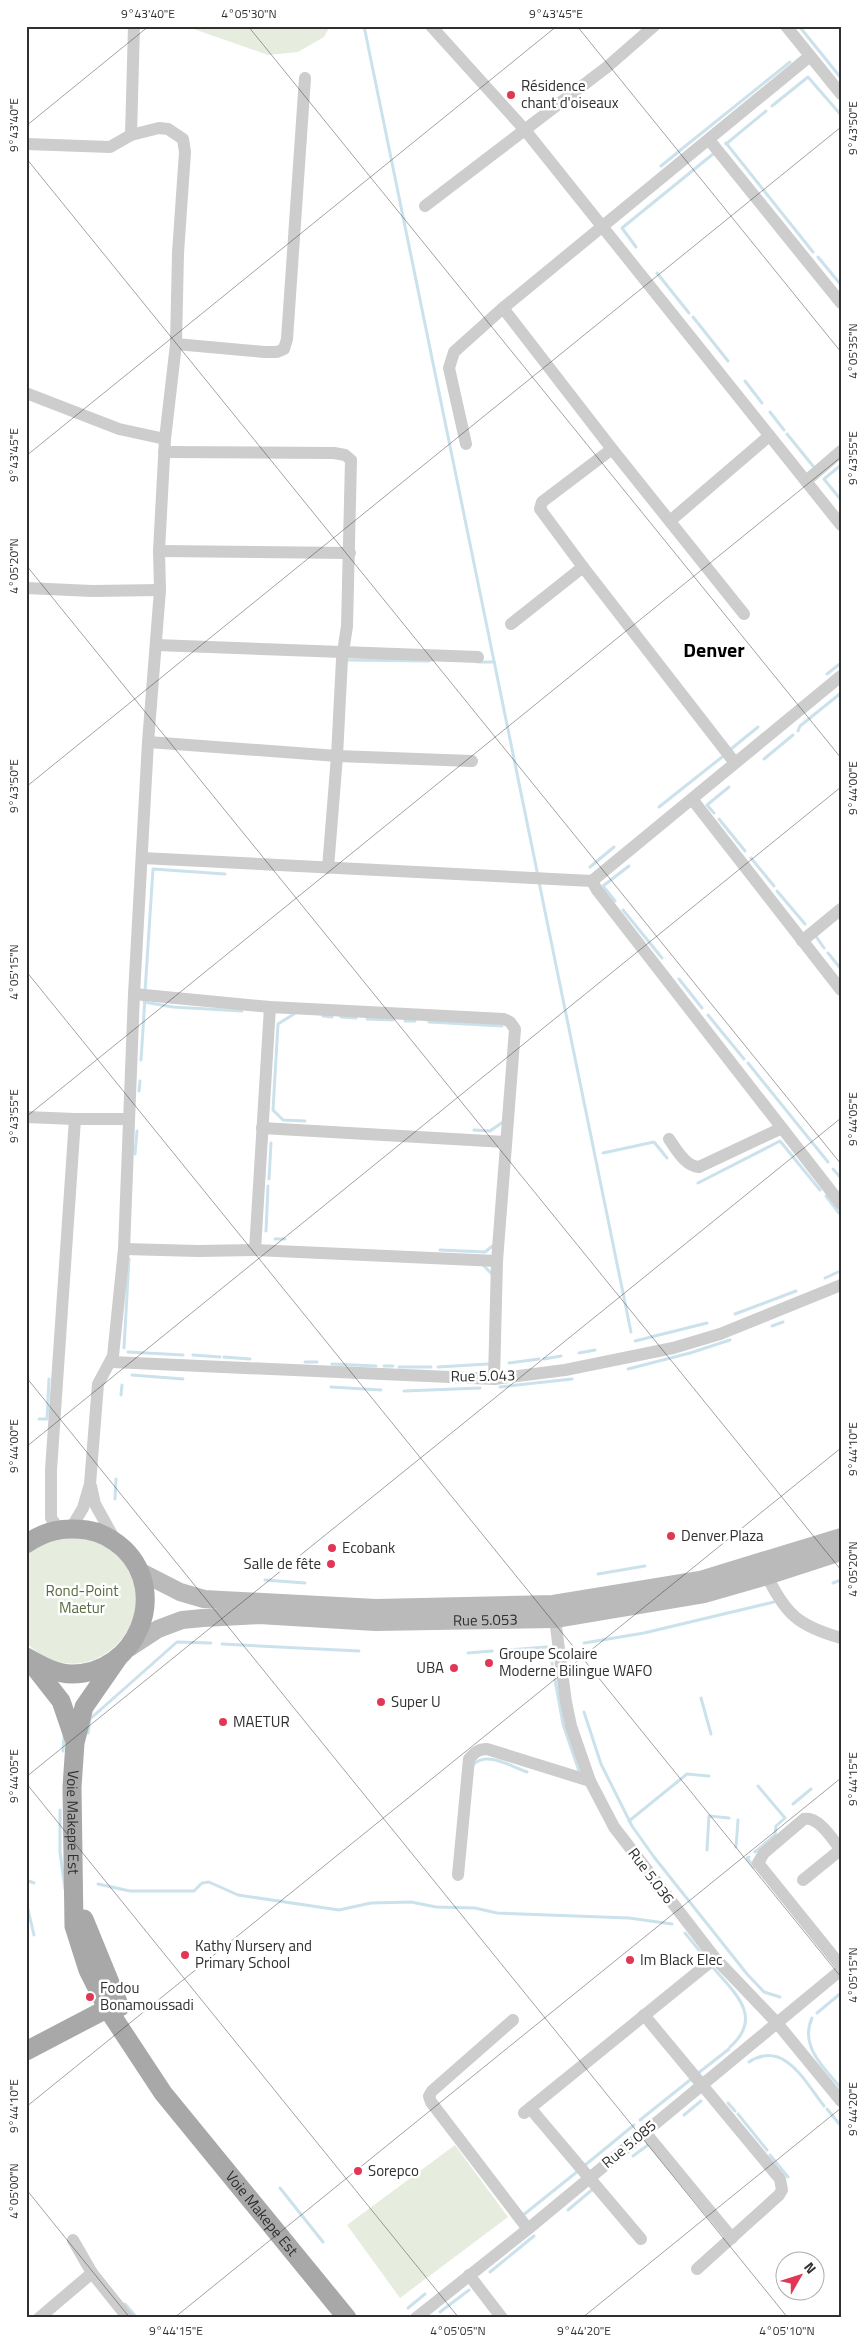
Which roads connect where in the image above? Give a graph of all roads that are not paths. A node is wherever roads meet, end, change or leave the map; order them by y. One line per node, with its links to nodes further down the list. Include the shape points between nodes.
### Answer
1 (134, 26): 9 (street)
2 (431, 26): 8 (street)
3 (654, 26): 8 (street)
4 (786, 26): 5 (street)
5 (810, 56): 7 (street); 10 (street)
6 (305, 78): 16 (street, via 284,349 264,352)
7 (841, 94)
8 (525, 130): 12 (street); 13 (street)
9 (131, 134): 11 (street, via 110,147); 16 (street, via 159,128 168,129 183,139)
10 (710, 140): 13 (street); 14 (street)
11 (26, 144)
12 (425, 206)
13 (603, 227): 15 (street); 18 (street)
14 (841, 303)
15 (503, 308): 19 (street, via 454,352 450,368); 21 (street)
16 (176, 344): 20 (street)
17 (26, 393): 20 (street)
18 (769, 436): 23 (street); 24 (street)
19 (466, 444)
20 (165, 445): 26 (street); 27 (street, via 345,454 351,460)
21 (612, 449): 24 (street); 28 (street, via 542,502 540,509)
22 (841, 451): 23 (street)
23 (806, 481): 25 (street)
24 (670, 521): 31 (street)
25 (841, 525)
26 (159, 551): 27 (street); 30 (street)
27 (350, 553): 34 (street)
28 (583, 567): 32 (street); 40 (street)
29 (26, 588): 30 (street)
30 (160, 590): 33 (street)
31 (744, 614)
32 (511, 624)
33 (156, 645): 34 (street); 37 (street)
34 (343, 651): 35 (street); 38 (street)
35 (478, 657)
36 (841, 676): 40 (street)
37 (148, 742): 38 (street); 42 (street)
38 (337, 756): 39 (street); 43 (street)
39 (472, 762)
40 (735, 763): 41 (street)
41 (692, 799): 44 (street); 46 (street)
42 (142, 858): 43 (street); 48 (street)
43 (328, 868): 44 (street)
44 (592, 880): 54 (street)
45 (841, 909): 46 (street)
46 (802, 942): 47 (street)
47 (841, 990)
48 (134, 994): 49 (street); 52 (street)
49 (270, 1007): 53 (street); 56 (street, via 504,1019 510,1022 514,1029)
50 (26, 1117): 51 (street)
51 (76, 1119): 52 (street); 65 (street, via 51,1470 51,1518)
52 (129, 1119): 58 (street)
53 (262, 1128): 56 (street); 59 (street)
54 (782, 1128): 55 (street, via 699,1167 686,1161); 57 (street)
55 (669, 1139)
56 (505, 1142): 60 (street)
57 (841, 1204)
58 (124, 1248): 59 (street); 62 (street)
59 (255, 1250): 60 (street)
60 (497, 1262): 63 (street)
61 (841, 1285): 63 (street, Rue 5.043, via 720,1334 673,1348 565,1370)
62 (112, 1362): 63 (street, Rue 5.043); 64 (street, via 98,1384)
63 (494, 1379)
64 (90, 1484): 65 (street, via 83,1508); 67 (street, via 95,1504)
65 (65, 1528): 67 (main road, via 95,1531); 68 (main road, via 42,1534)
66 (841, 1536): 72 (main road, Rue 5.053, via 700,1580)
67 (116, 1542): 70 (main road, via 130,1555)
68 (26, 1544)
69 (841, 1552): 71 (main road, Rue 5.053)
70 (139, 1571): 72 (main road, Rue 5.053, via 180,1592 213,1600 376,1608); 74 (main road, via 145,1591 145,1611 140,1631)
71 (767, 1576): 72 (main road, Rue 5.053, via 704,1594); 73 (street, via 787,1610 812,1630)
72 (554, 1611): 74 (main road, Rue 5.053, via 375,1622 259,1615 182,1620 158,1629); 77 (street, Rue 5.036, via 566,1702)
73 (841, 1638)
74 (124, 1653): 75 (main road, via 96,1670 72,1674 47,1669); 76 (main road, via 84,1707)
75 (26, 1657): 76 (main road, via 61,1701)
76 (75, 1743): 84 (main road, Voie Makepe Est, via 72,1787 75,1903 85,1922)
77 (590, 1781): 79 (street, via 487,1750 474,1752 469,1759); 81 (street, Rue 5.036, via 614,1826)
78 (840, 1847): 80 (street); 82 (street, via 817,1822 808,1818 764,1853 758,1863)
79 (458, 1875)
80 (803, 1880)
81 (715, 1958): 85 (street); 87 (street, Rue 5.036)
82 (841, 1966)
83 (841, 1970): 87 (street, Rue 5.085)
84 (112, 2006): 88 (main road); 102 (main road, Voie Makepe Est, via 166,2074 177,2108)
85 (644, 2015): 89 (street); 92 (street, via 527,2110)
86 (513, 2020): 93 (street, via 429,2096)
87 (777, 2023): 89 (street, Rue 5.085); 90 (street, Rue 5.036)
88 (26, 2051)
89 (700, 2085): 91 (street, Rue 5.085); 94 (street, via 782,2184 779,2195)
90 (841, 2101)
91 (644, 2131): 92 (street, Rue 5.085); 94 (street)
92 (589, 2178): 93 (street, Rue 5.085); 95 (street)
93 (528, 2229): 99 (street, Rue 5.085)
94 (732, 2238): 97 (street)
95 (641, 2239)
96 (73, 2240): 98 (street)
97 (698, 2269)
98 (92, 2273): 100 (street); 101 (street)
99 (469, 2275): 103 (street, Rue 5.085); 104 (street)
100 (39, 2318)
101 (128, 2318)
102 (347, 2318)
103 (416, 2318)
104 (502, 2318)

